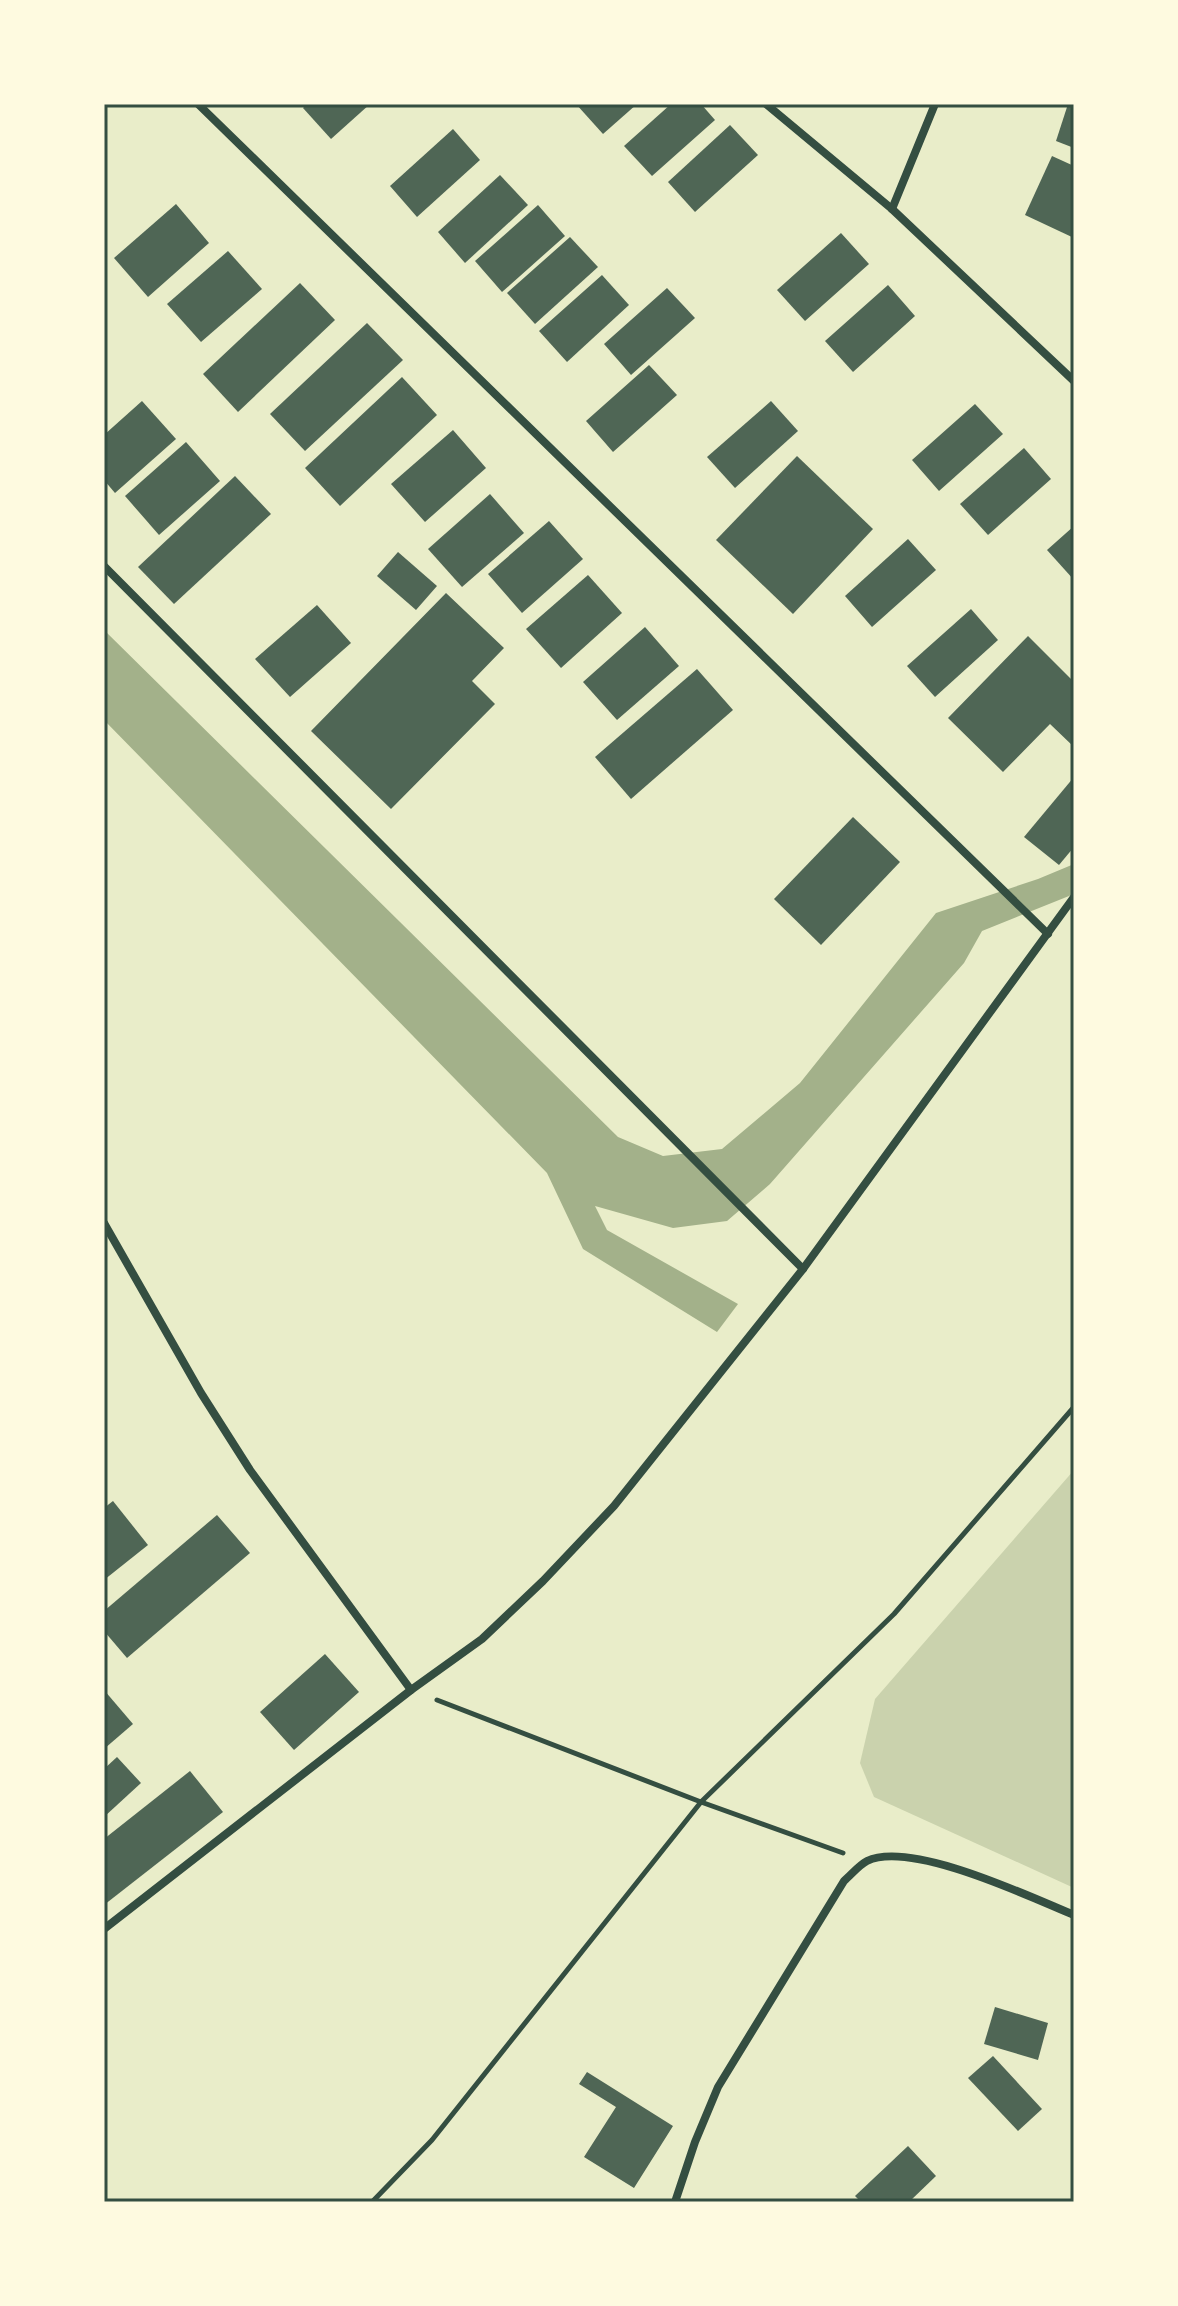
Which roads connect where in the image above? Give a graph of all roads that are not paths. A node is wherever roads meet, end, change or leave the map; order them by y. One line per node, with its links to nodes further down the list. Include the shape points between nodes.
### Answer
1 (198, 104): 8 (street)
2 (766, 104): 4 (street)
3 (935, 104): 4 (street)
4 (892, 209): 5 (street)
5 (1074, 381)
6 (104, 566): 10 (street)
7 (1074, 897): 8 (street)
8 (1048, 934): 10 (street)
9 (104, 1223): 11 (street, via 242,1457)
10 (803, 1269): 11 (street, via 574,1549 482,1639)
11 (411, 1690): 13 (street)
12 (1074, 1915): 14 (street, via 936,1864 895,1856 867,1861 844,1881 718,2087)
13 (104, 1929)
14 (675, 2202)

